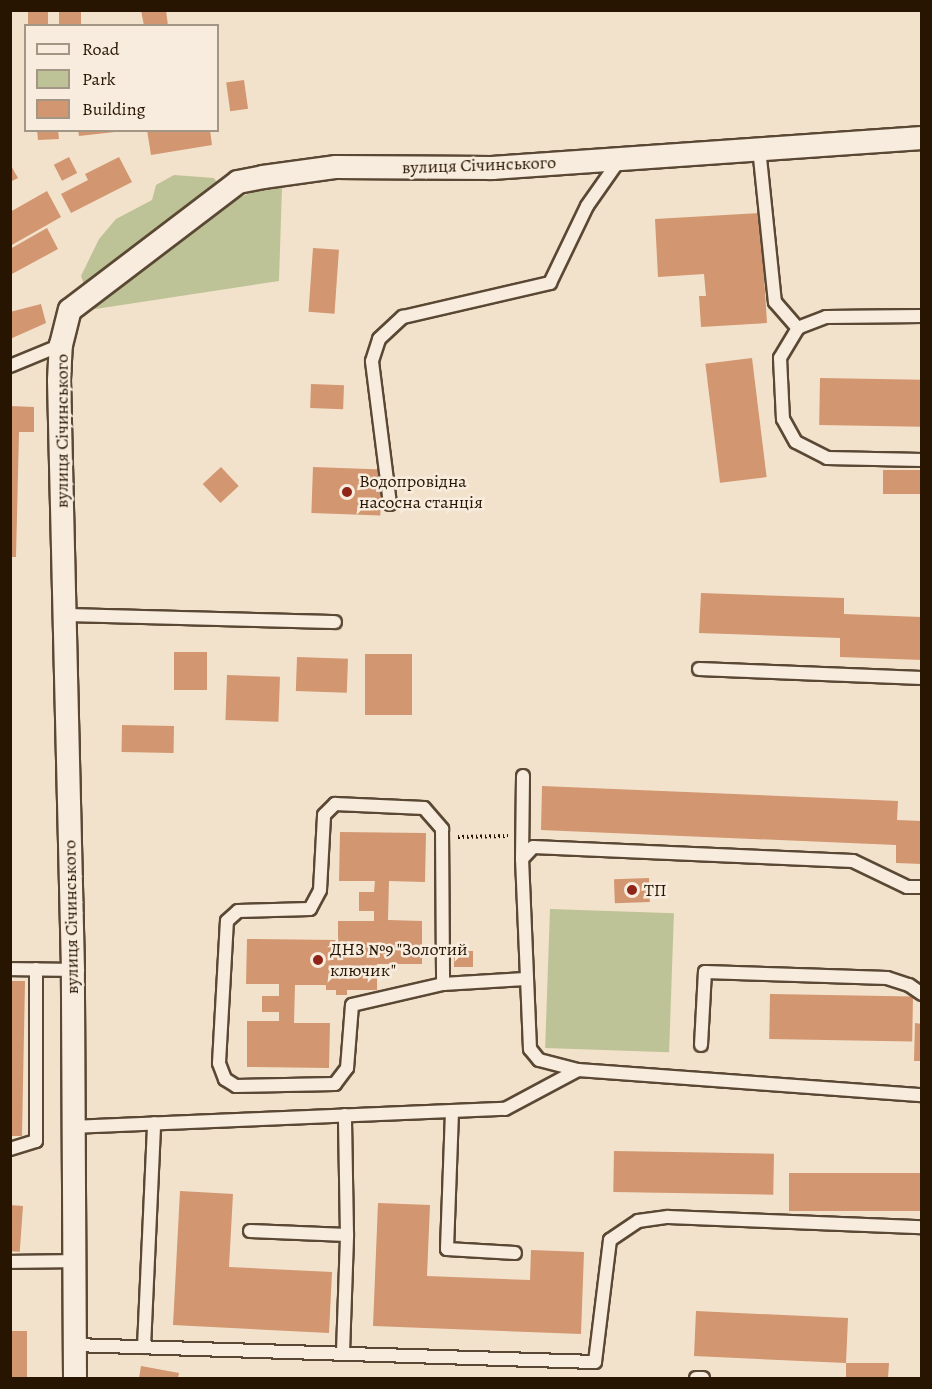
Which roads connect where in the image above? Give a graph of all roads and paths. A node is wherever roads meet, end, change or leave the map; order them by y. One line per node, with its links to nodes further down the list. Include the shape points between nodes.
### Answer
1 (921, 138): 2 (street, вулиця Січинського)
2 (759, 148): 3 (street, вулиця Січинського); 5 (lane, via 775,302)
3 (622, 156): 6 (street, вулиця Січинського, via 492,168 336,167 238,182 70,310); 9 (lane, via 588,206 550,283 403,318 379,339 372,362)
4 (921, 316): 5 (lane, via 826,317)
5 (798, 328): 8 (lane, via 780,358 783,419 796,442 827,458)
6 (61, 345): 7 (lane); 10 (street, вулиця Січинського)
7 (10, 366)
8 (921, 460)
9 (390, 504)
10 (64, 615): 11 (lane); 21 (street, вулиця Січинського)
11 (335, 622)
12 (699, 669): 13 (lane)
13 (921, 678)
14 (523, 776): 15 (lane)
15 (522, 836): 16 (path); 17 (lane)
16 (442, 837): 23 (lane); 23 (lane, via 442,829 424,808 330,806 324,815 320,890 315,904 296,911 238,911 226,921 220,1071 230,1083 243,1087 335,1084 347,1068 352,1005)
17 (522, 859): 18 (lane, via 533,847 853,861 907,887); 22 (lane)
18 (921, 887)
19 (10, 969): 20 (lane)
20 (36, 969): 21 (lane); 32 (lane, via 36,1142)
21 (73, 970): 31 (street, вулиця Січинського)
22 (525, 979): 23 (lane); 26 (lane, via 530,1050 540,1060)
23 (443, 984)
24 (921, 994): 25 (lane, via 887,978 705,972)
25 (701, 1045)
26 (578, 1070): 27 (lane); 28 (lane, via 505,1109)
27 (921, 1095)
28 (452, 1112): 29 (lane); 36 (lane, via 447,1249)
29 (345, 1115): 30 (lane); 35 (lane)
30 (154, 1124): 31 (lane); 40 (lane)
31 (71, 1127): 37 (street, вулиця Січинського)
32 (10, 1149)
33 (921, 1227): 41 (lane, via 653,1217 625,1227 610,1240 595,1362)
34 (250, 1231): 35 (lane)
35 (347, 1235): 41 (lane)
36 (516, 1253)
37 (75, 1261): 38 (lane); 39 (street, вулиця Січинського)
38 (10, 1262)
39 (74, 1345): 40 (lane); 42 (street, вулиця Січинського)
40 (144, 1347): 41 (lane)
41 (343, 1352)
42 (75, 1378)
43 (696, 1378): 44 (lane)
44 (703, 1378)

